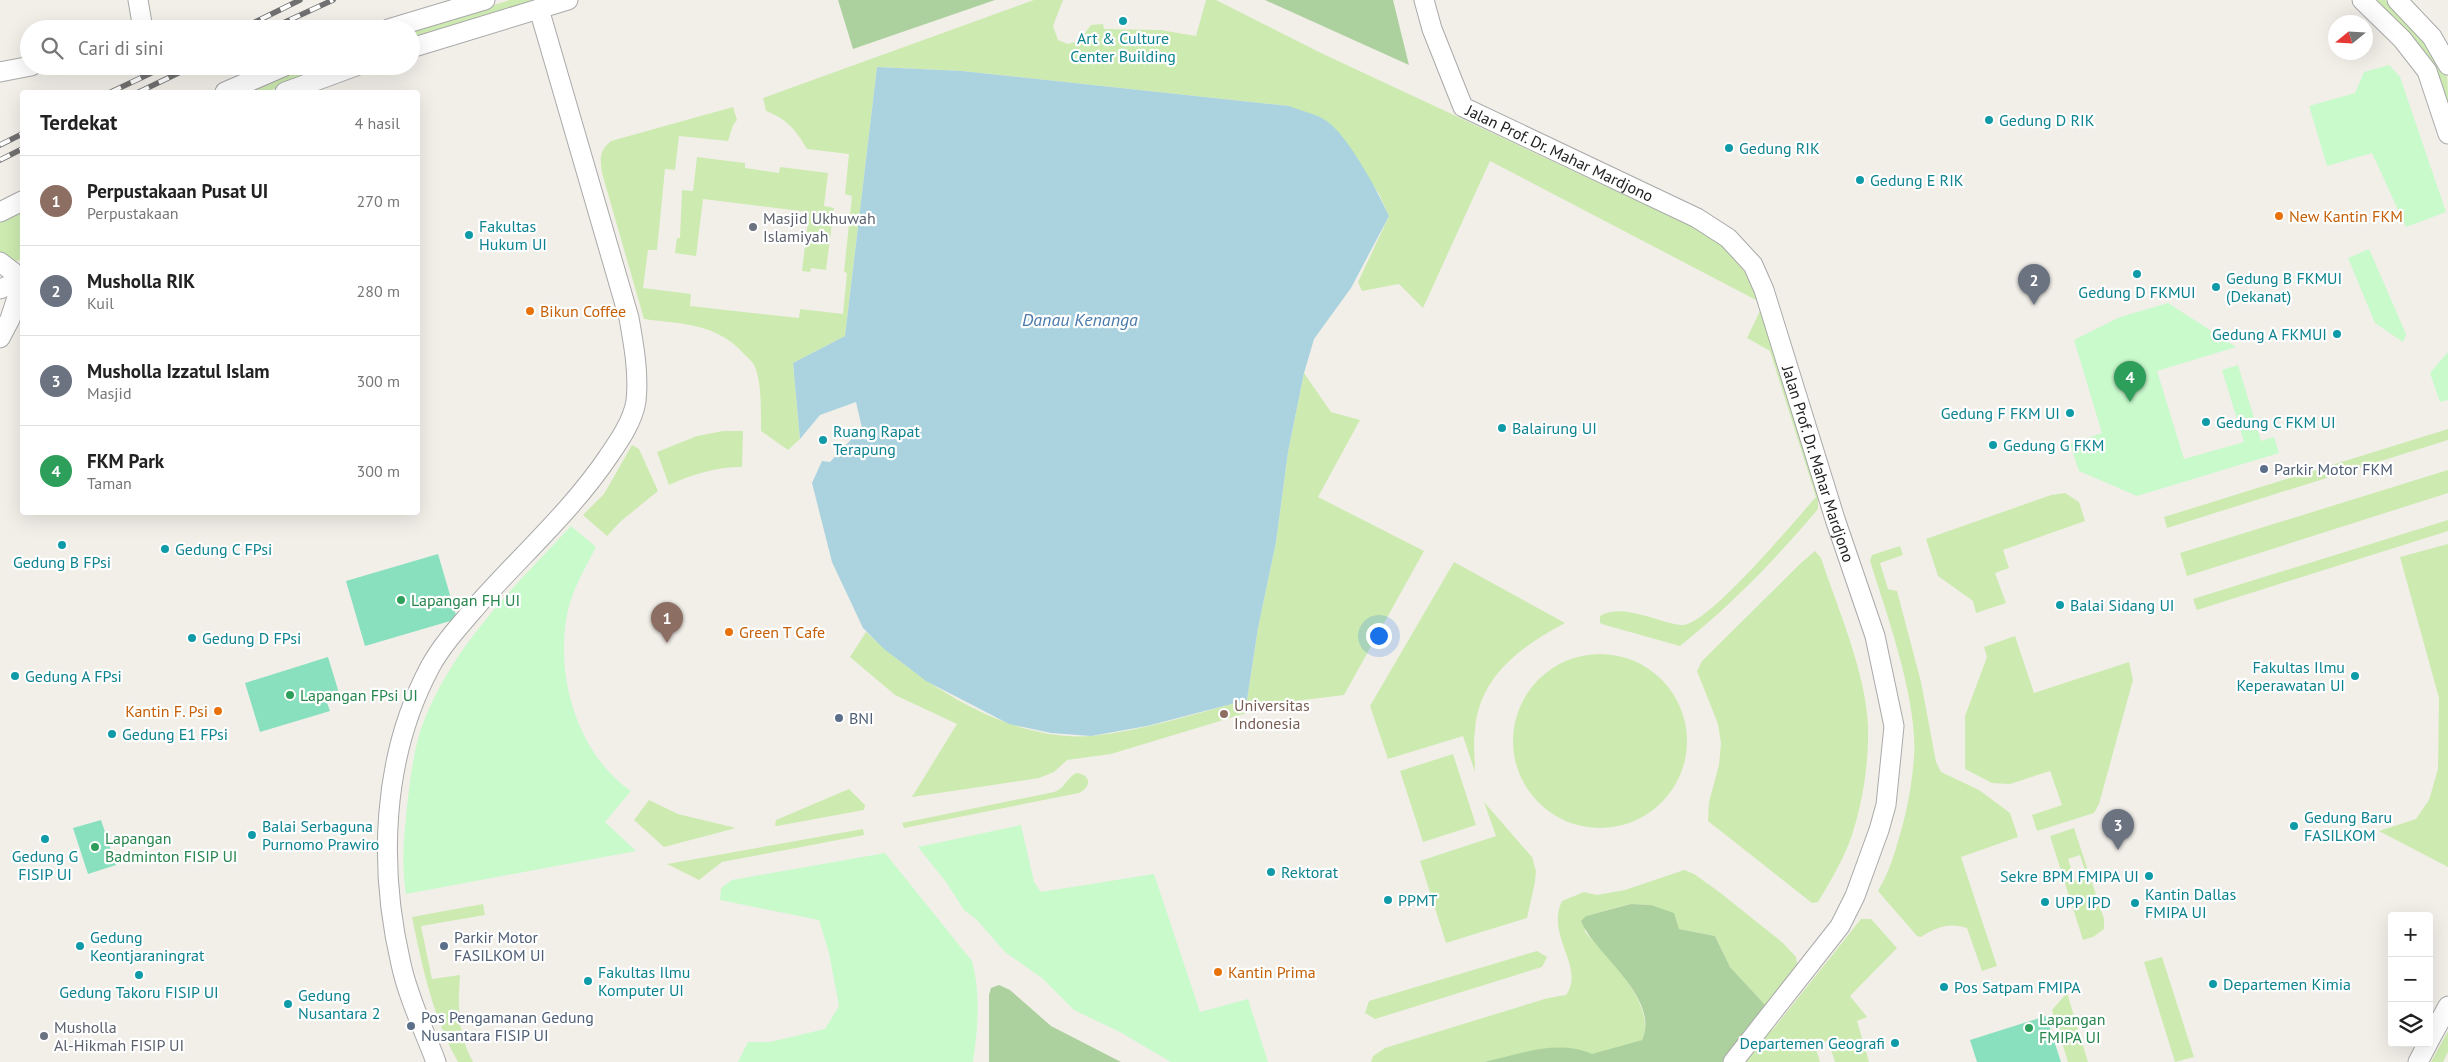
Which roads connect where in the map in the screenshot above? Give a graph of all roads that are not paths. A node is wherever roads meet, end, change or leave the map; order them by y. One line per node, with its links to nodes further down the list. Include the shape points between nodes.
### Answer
1 (138, 0): 8 (street)
2 (485, 0): 9 (street)
3 (568, 0): 7 (street)
4 (1424, 0): 31 (street, Jalan Prof. Dr. Mahar Mardjono, via 1463,107 1697,218 1728,238 1753,265 1777,328 1834,519 1875,636 1894,726 1892,768 1880,830 1840,926)
5 (2362, 0): 18 (street, via 2402,39 2426,71)
6 (2397, 0): 11 (street, via 2432,37)
7 (539, 9): 10 (street); 30 (street, via 629,318 637,370 636,403 623,435 581,494 470,614 431,666 399,747 388,815 387,864 391,906 401,966)
8 (141, 20)
9 (418, 20)
10 (420, 45)
11 (2448, 65)
12 (20, 68): 13 (street)
13 (0, 72)
14 (264, 75): 16 (street)
15 (331, 75): 17 (street)
16 (230, 90)
17 (290, 90)
18 (2448, 134)
19 (20, 202): 20 (street)
20 (0, 212)
21 (0, 262): 22 (street)
22 (20, 278)
23 (20, 281): 25 (street)
24 (20, 286): 26 (street)
25 (0, 289)
26 (0, 338)
27 (2448, 1006): 28 (street)
28 (2433, 1034)
29 (2426, 1047): 32 (street)
30 (436, 1062)
31 (1733, 1062)
32 (2418, 1062)

